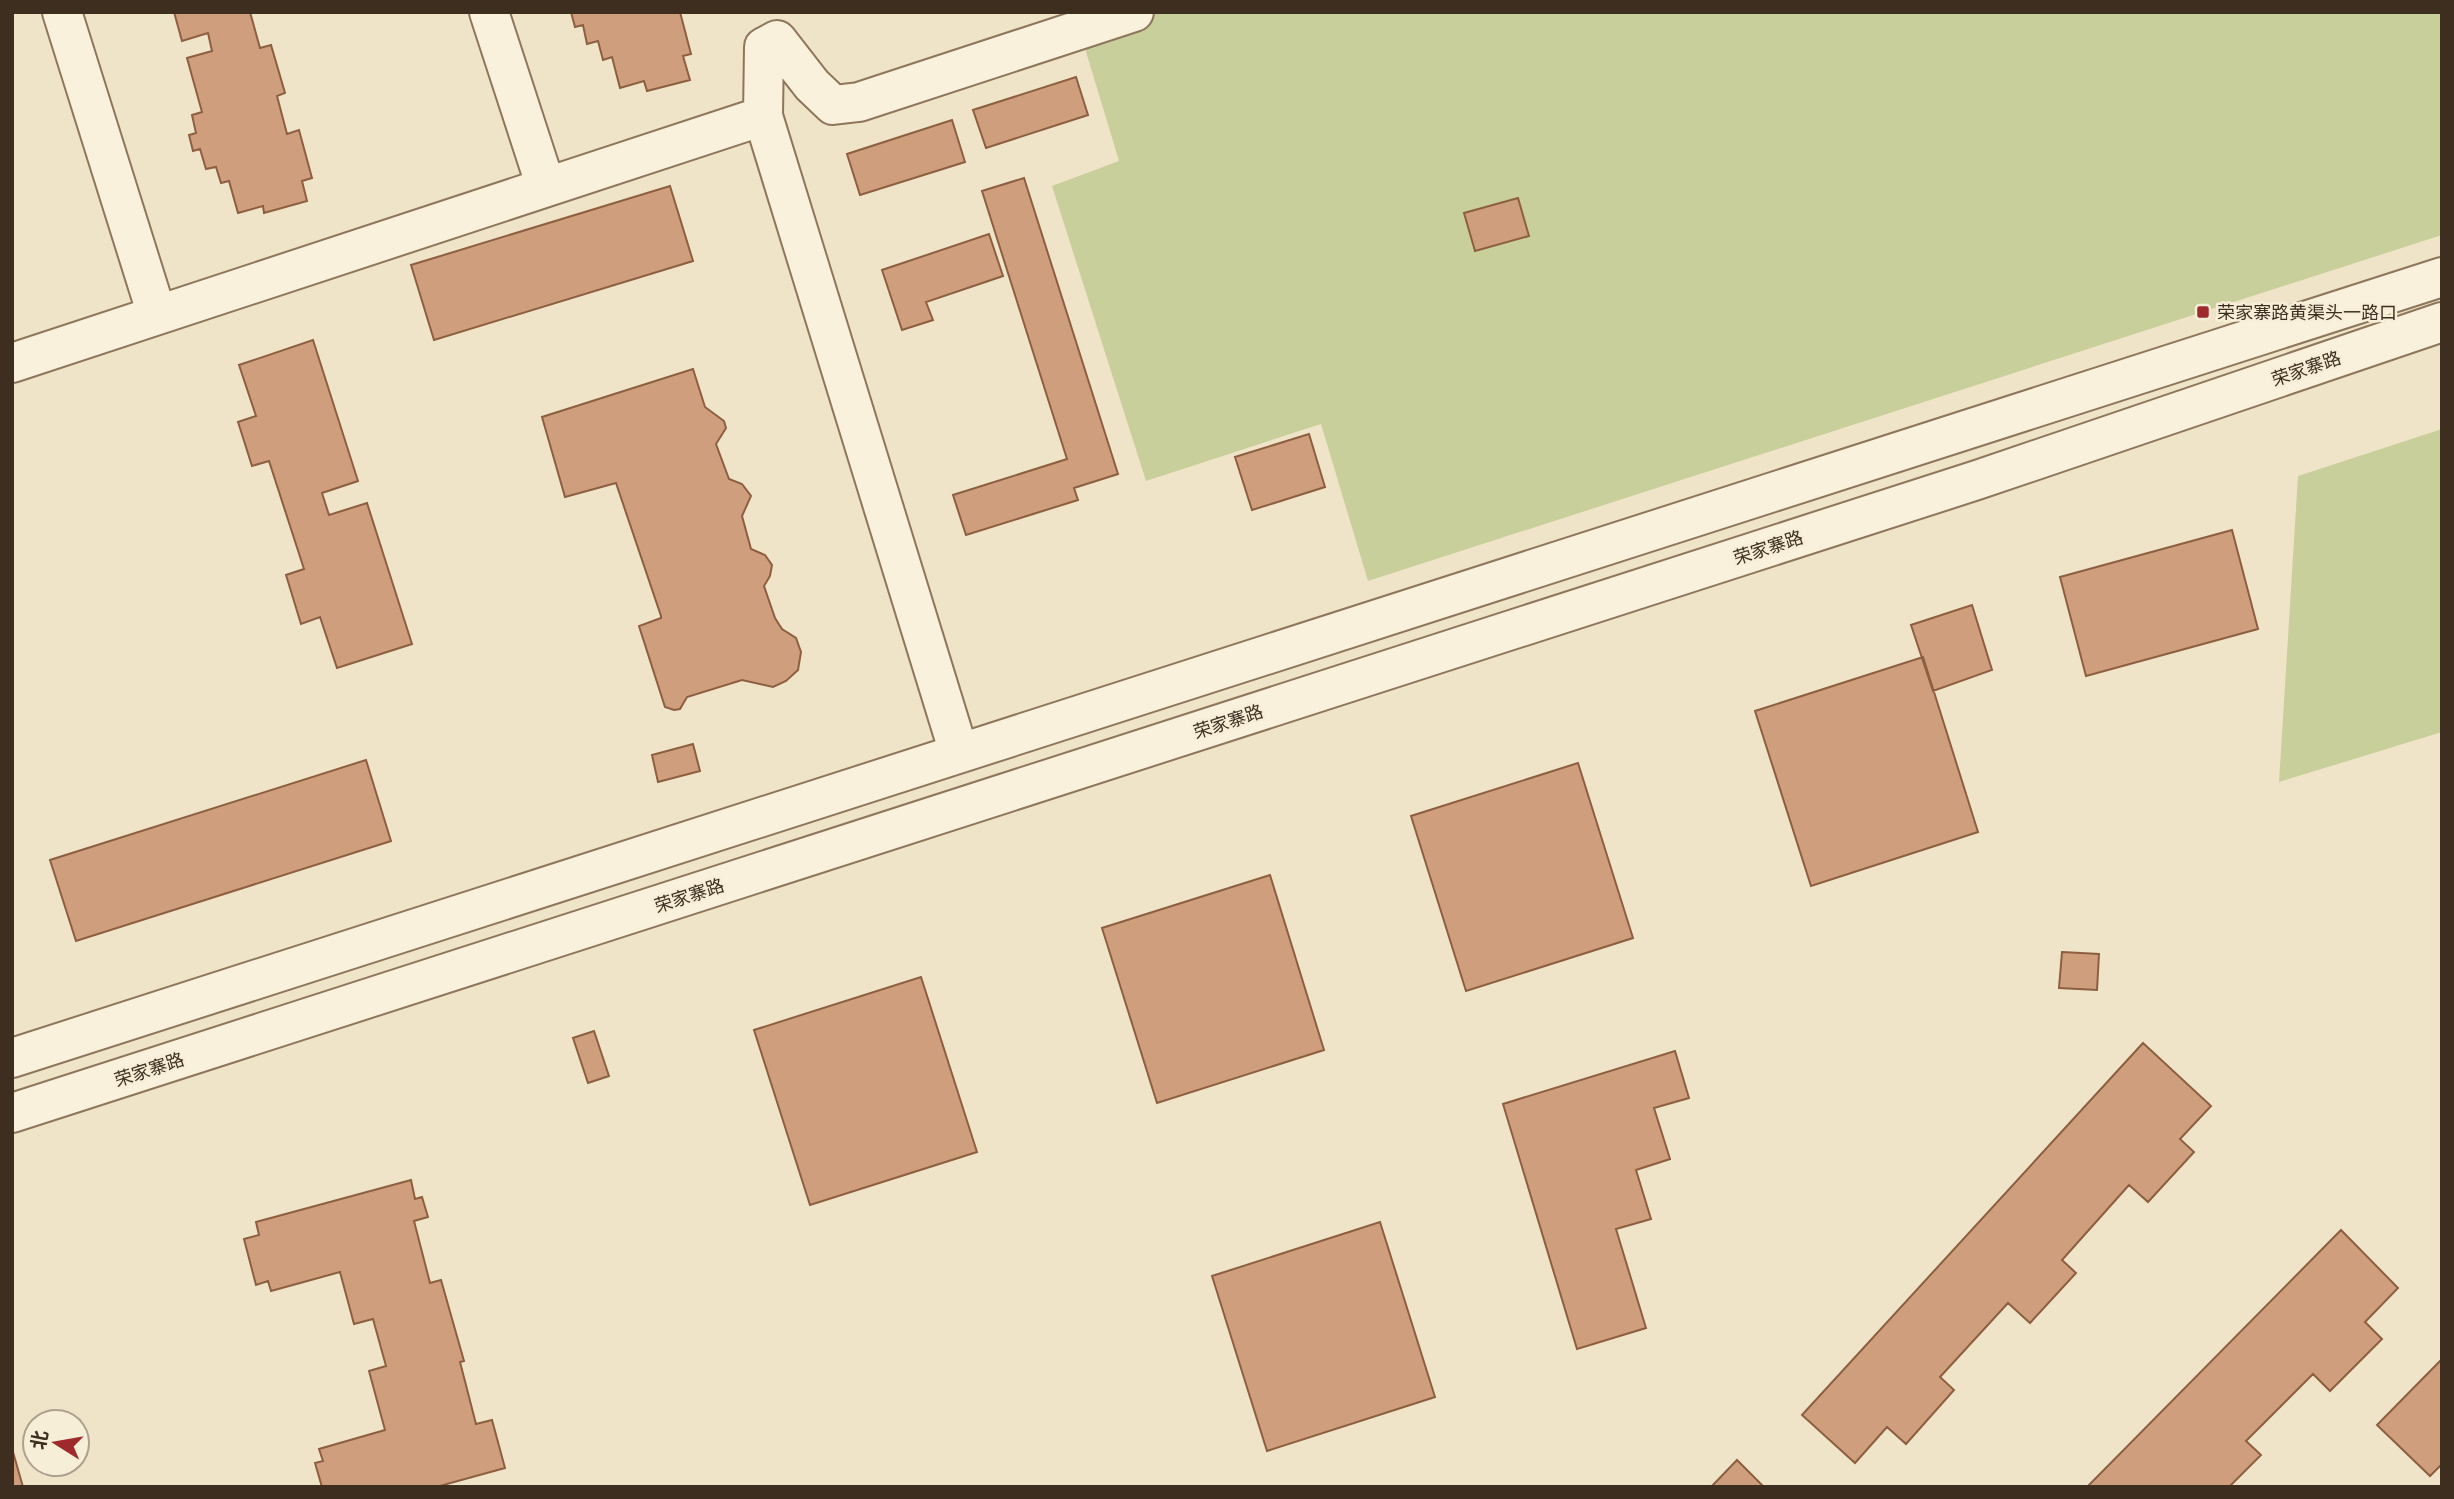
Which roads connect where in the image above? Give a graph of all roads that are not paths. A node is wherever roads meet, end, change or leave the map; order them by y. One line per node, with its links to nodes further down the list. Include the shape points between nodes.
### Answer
1 (62, 12): 7 (street)
2 (489, 12): 5 (street)
3 (1134, 12): 4 (street, via 859,102 833,105 778,40 764,47)
4 (763, 116): 5 (street); 10 (street)
5 (546, 187): 7 (street)
6 (2442, 277): 10 (street)
7 (157, 315): 9 (street)
8 (2442, 322): 12 (street, 荣家寨路, via 1977,480)
9 (12, 363)
10 (959, 753): 11 (street)
11 (12, 1058)
12 (12, 1113)

